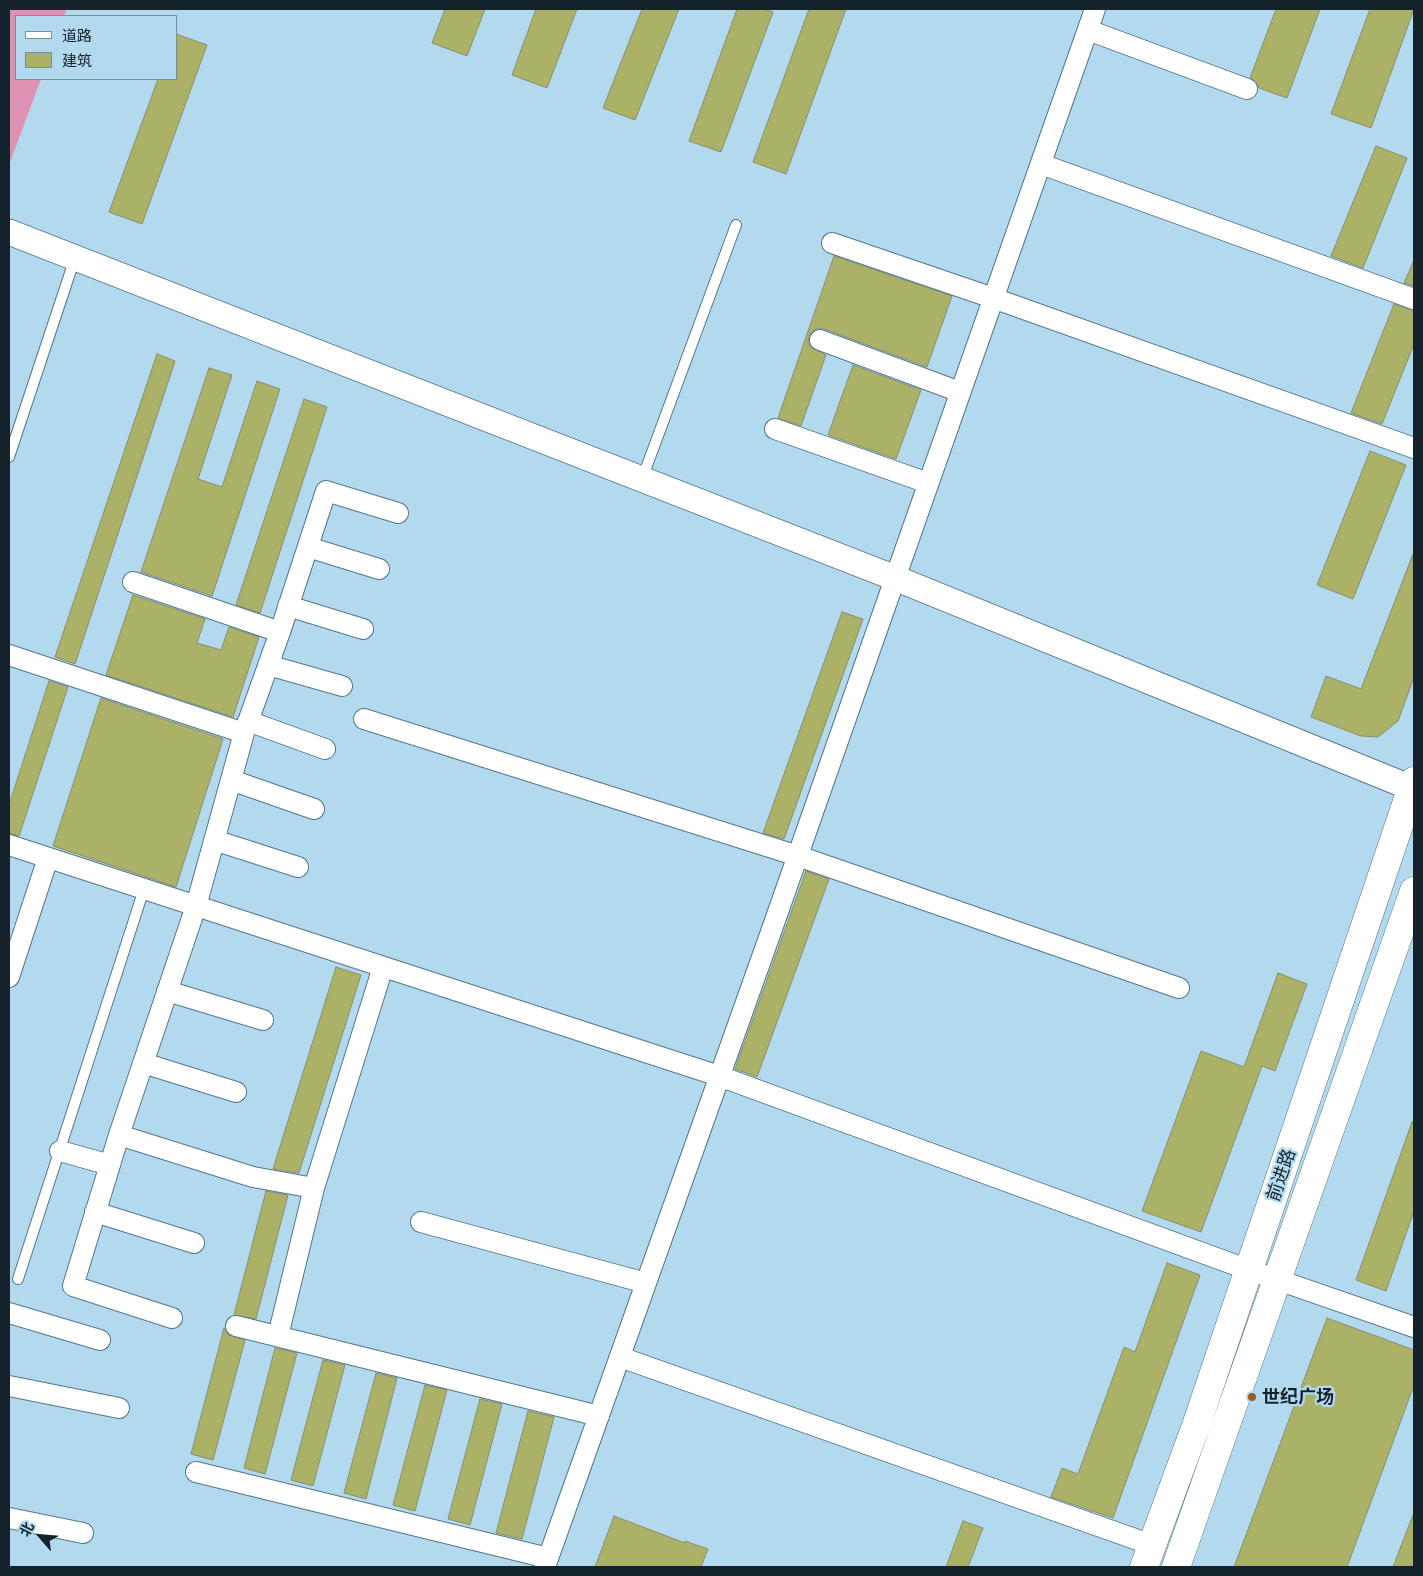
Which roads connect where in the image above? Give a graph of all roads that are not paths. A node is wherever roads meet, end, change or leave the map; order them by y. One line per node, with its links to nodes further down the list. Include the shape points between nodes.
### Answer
1 (1095, 9): 2 (street)
2 (1088, 30): 3 (street); 4 (street)
3 (1247, 90)
4 (1041, 164): 9 (street); 10 (street)
5 (736, 225): 16 (lane)
6 (9, 232): 8 (street)
7 (832, 242): 9 (street)
8 (75, 258): 15 (lane); 16 (street)
9 (993, 298): 12 (street); 14 (street)
10 (1414, 299)
11 (820, 340): 12 (street)
12 (960, 392): 17 (street)
13 (775, 429): 17 (street)
14 (1414, 448)
15 (9, 457)
16 (642, 480): 21 (street)
17 (928, 483): 21 (street)
18 (398, 513): 19 (street, via 326,491)
19 (308, 547): 20 (street); 23 (street)
20 (379, 569)
21 (895, 578): 33 (street); 37 (street)
22 (133, 582): 25 (street)
23 (288, 606): 24 (street); 25 (street)
24 (363, 629)
25 (280, 632): 27 (street)
26 (9, 655): 30 (street)
27 (268, 665): 28 (street); 30 (street)
28 (342, 686)
29 (364, 719): 37 (street)
30 (246, 727): 31 (street); 32 (street)
31 (325, 749)
32 (231, 780): 34 (street); 35 (street)
33 (1413, 786): 58 (main road, 前进路)
34 (314, 809)
35 (214, 840): 39 (street); 42 (street)
36 (9, 845): 38 (street)
37 (798, 856): 45 (street); 49 (street)
38 (48, 858): 40 (street); 44 (street)
39 (298, 867)
40 (144, 889): 42 (street); 52 (lane)
41 (1414, 891): 60 (main road, 前进路)
42 (196, 906): 43 (street); 46 (street)
43 (383, 967): 49 (street); 54 (street)
44 (9, 977)
45 (1179, 988)
46 (168, 991): 47 (street); 48 (street)
47 (263, 1020)
48 (143, 1063): 50 (street); 51 (street)
49 (719, 1076): 58 (street); 61 (street)
50 (236, 1092)
51 (119, 1136): 53 (street); 54 (street, via 253,1176)
52 (60, 1151): 53 (street); 59 (lane)
53 (110, 1164): 55 (street)
54 (314, 1188): 66 (street)
55 (95, 1212): 57 (street); 63 (street, via 73,1286)
56 (421, 1222): 61 (street)
57 (194, 1243)
58 (1249, 1270): 60 (street); 75 (main road, 前进路)
59 (18, 1279)
60 (1277, 1280): 65 (street); 77 (main road, 前进路)
61 (646, 1283): 68 (street)
62 (9, 1313): 67 (street)
63 (172, 1318)
64 (236, 1326): 66 (street)
65 (1414, 1327)
66 (278, 1336): 71 (street)
67 (100, 1340)
68 (620, 1357): 71 (street); 75 (street)
69 (9, 1386): 70 (street)
70 (119, 1408)
71 (599, 1416): 76 (street)
72 (196, 1472): 76 (street)
73 (9, 1518): 74 (street)
74 (83, 1533)
75 (1148, 1556)
76 (547, 1563)
77 (1176, 1567)

